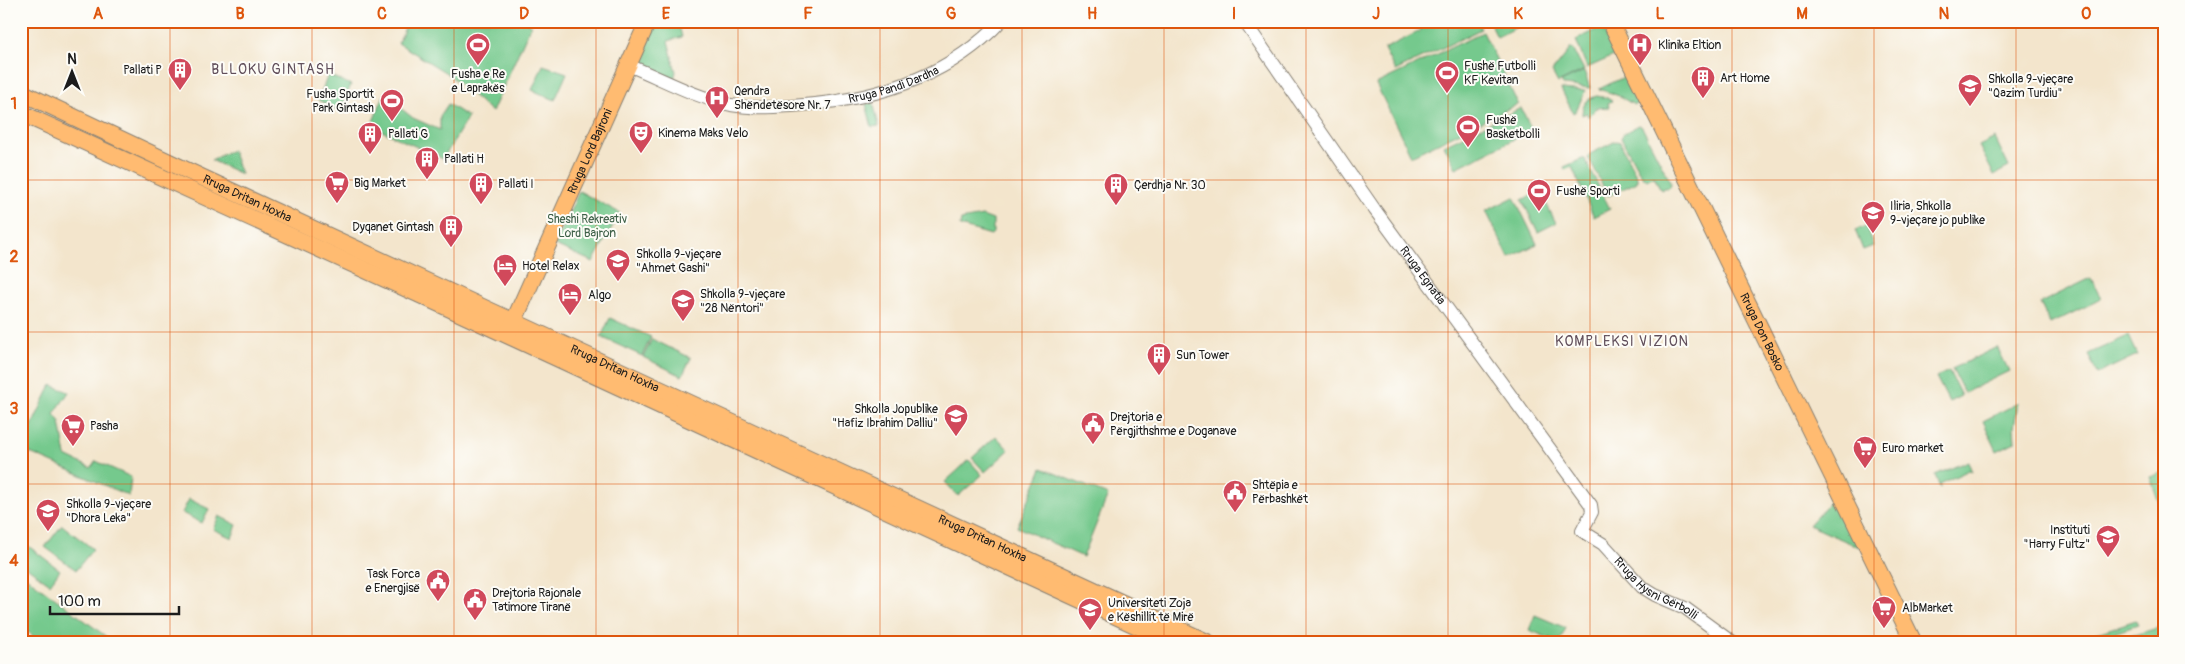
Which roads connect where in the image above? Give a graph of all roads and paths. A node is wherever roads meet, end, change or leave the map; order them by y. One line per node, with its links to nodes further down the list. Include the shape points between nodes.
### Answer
1 (648, 21): 5 (main road, Rruga Lord Bajroni)
2 (1001, 21): 5 (street, Rruga Pandi Dardha, via 962,54 930,74 887,91 818,104 764,108 730,104 684,91)
3 (1244, 21): 9 (street, Rruga Egnatia, via 1376,210 1591,505 1592,512)
4 (1610, 21): 13 (main road, Rruga Don Bosko)
5 (628, 66): 8 (main road, Rruga Lord Bajroni)
6 (21, 92): 8 (main road, Rruga Dritan Hoxha)
7 (21, 113): 8 (main road, Rruga Dritan Hoxha)
8 (510, 329): 10 (main road, Rruga Dritan Hoxha); 11 (main road, Rruga Dritan Hoxha)
9 (1582, 531): 12 (street, Rruga Hysni Gërbolli, via 1603,544 1642,587 1685,608)
10 (1174, 643)
11 (1209, 643)
12 (1733, 643)
13 (1914, 643)

